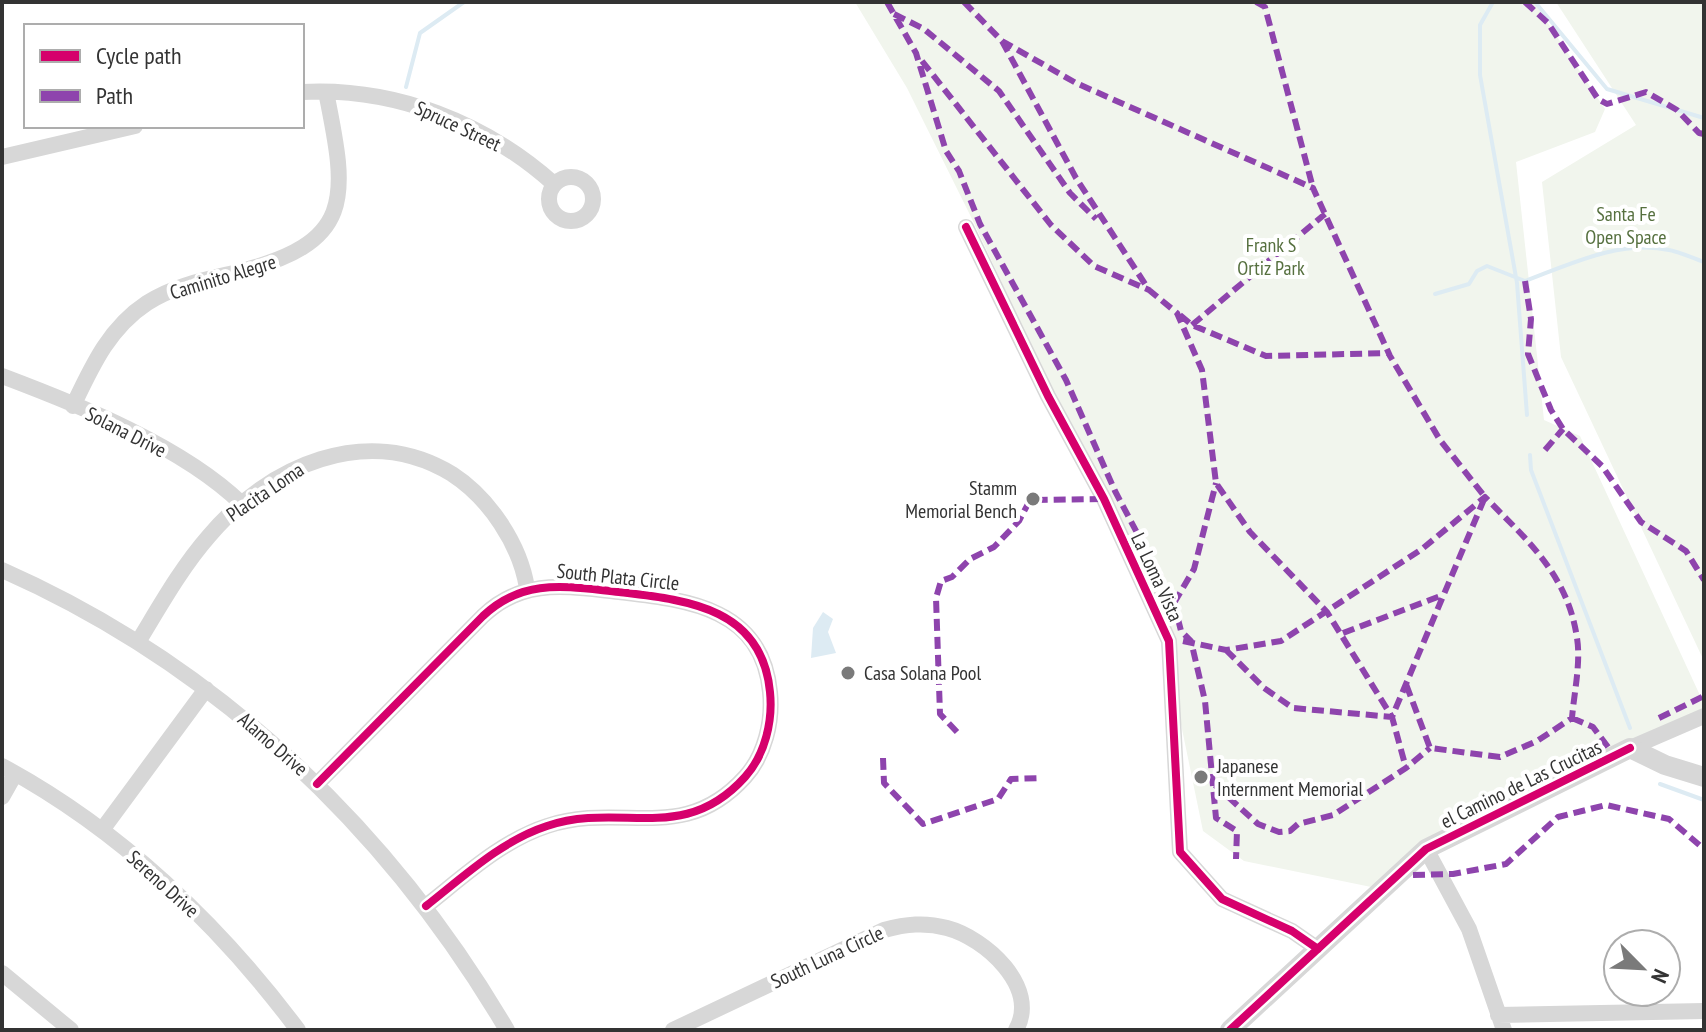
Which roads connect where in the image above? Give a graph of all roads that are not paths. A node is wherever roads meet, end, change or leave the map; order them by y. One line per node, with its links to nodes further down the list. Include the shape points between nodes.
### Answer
1 (304, 92): 2 (street, Spruce Street)
2 (326, 92): 5 (street, Spruce Street, via 383,97 445,116 504,147); 8 (street, Caminito Alegre, via 341,180 337,206 325,229 291,255 180,287 148,302 108,340)
3 (126, 128): 4 (street)
4 (2, 157)
5 (554, 184)
6 (966, 227): 23 (street, La Loma Vista, via 1104,499 1169,641 1180,852 1222,899)
7 (2, 376): 8 (street, Solana Drive)
8 (73, 406): 9 (street, Solana Drive, via 174,457)
9 (242, 504): 11 (street, Placita Loma, via 296,468 328,455 379,450 421,459 460,479 487,506 513,546); 12 (street, Placita Loma, via 195,554)
10 (2, 570): 12 (street, Alamo Drive)
11 (527, 588): 18 (street, South Plata Circle, via 493,606); 22 (street, South Plata Circle, via 563,586 707,607 735,624 756,649 771,694 769,726 753,767 719,801 697,813 655,820 574,820 532,831 500,848)
12 (138, 642): 13 (street, Alamo Drive)
13 (206, 689): 18 (street, Alamo Drive); 20 (street)
14 (1704, 716): 15 (street)
15 (1630, 748): 17 (street); 21 (street, el Camino de Las Crucitas)
16 (9, 770): 19 (street); 20 (street, Sereno Drive)
17 (1704, 777)
18 (317, 784): 22 (street, Alamo Drive)
19 (2, 797)
20 (102, 830): 28 (street, Sereno Drive, via 208,925)
21 (1426, 849): 23 (street, el Camino de Las Crucitas); 26 (street, via 1469,929)
22 (426, 906): 29 (street, Alamo Drive)
23 (1318, 949): 32 (street, el Camino de Las Crucitas)
24 (2, 973): 27 (street)
25 (1704, 1011): 26 (street)
26 (1501, 1023)
27 (71, 1030)
28 (298, 1030)
29 (507, 1030)
30 (673, 1030): 31 (street, South Luna Circle, via 884,930 915,924 963,934 997,959 1021,997)
31 (1016, 1030)
32 (1230, 1030)

